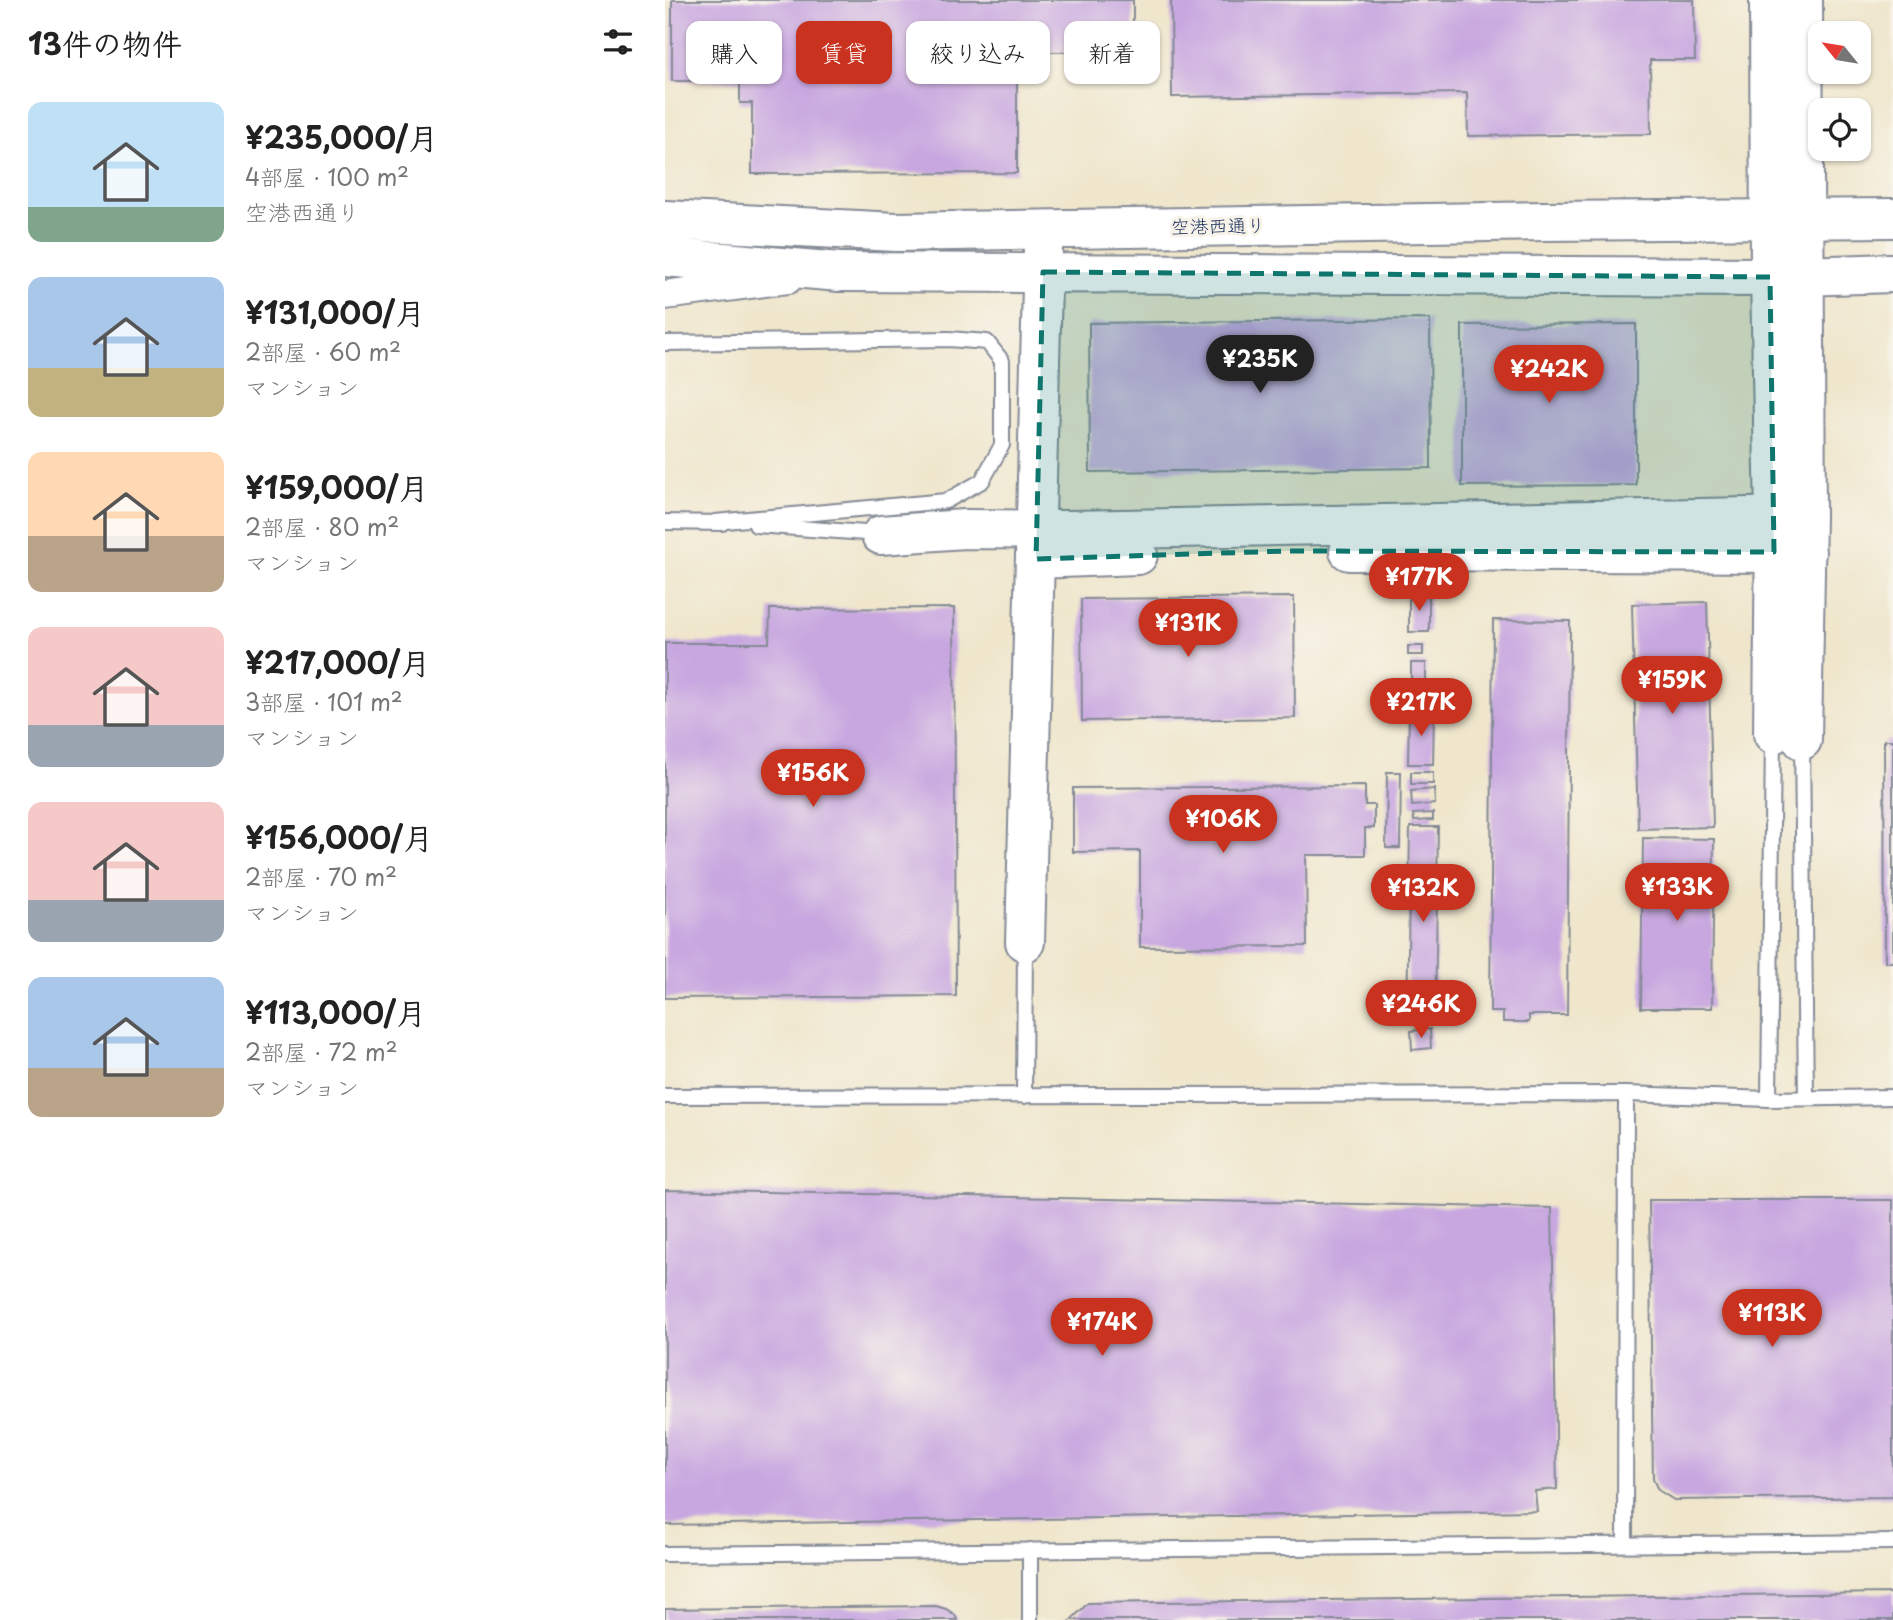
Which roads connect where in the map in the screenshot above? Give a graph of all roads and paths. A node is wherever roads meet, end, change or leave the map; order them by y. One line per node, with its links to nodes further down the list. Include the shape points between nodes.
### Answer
1 (1769, 0): 5 (main road)
2 (1803, 0): 5 (main road)
3 (1893, 218): 5 (main road, 空港西通り)
4 (665, 220): 6 (main road, 空港西通り, via 896,232)
5 (1788, 220): 6 (main road, 空港西通り); 11 (main road)
6 (1044, 230): 9 (main road)
7 (665, 257): 8 (main road)
8 (840, 272): 9 (main road); 12 (street)
9 (1043, 272): 11 (main road); 18 (main road)
10 (1893, 273): 11 (main road)
11 (1787, 276): 17 (main road)
12 (665, 295)
13 (665, 343): 15 (lane, via 949,339 987,342 1002,361 1002,445 982,481 946,501)
14 (665, 522): 15 (lane)
15 (715, 522): 16 (lane)
16 (881, 534): 18 (main road, via 964,528)
17 (1790, 534): 18 (main road); 19 (main road)
18 (1036, 545): 20 (main road)
19 (1788, 737): 25 (lane); 26 (lane)
20 (1025, 942): 23 (lane)
21 (1626, 1094): 23 (lane); 26 (lane); 28 (lane)
22 (665, 1096): 23 (lane)
23 (1024, 1096)
24 (1893, 1097): 25 (lane)
25 (1807, 1098): 26 (lane)
26 (1769, 1099)
27 (1893, 1542): 28 (lane)
28 (1625, 1544): 29 (lane)
29 (1030, 1550): 30 (lane); 31 (lane)
30 (665, 1554)
31 (1030, 1620)

